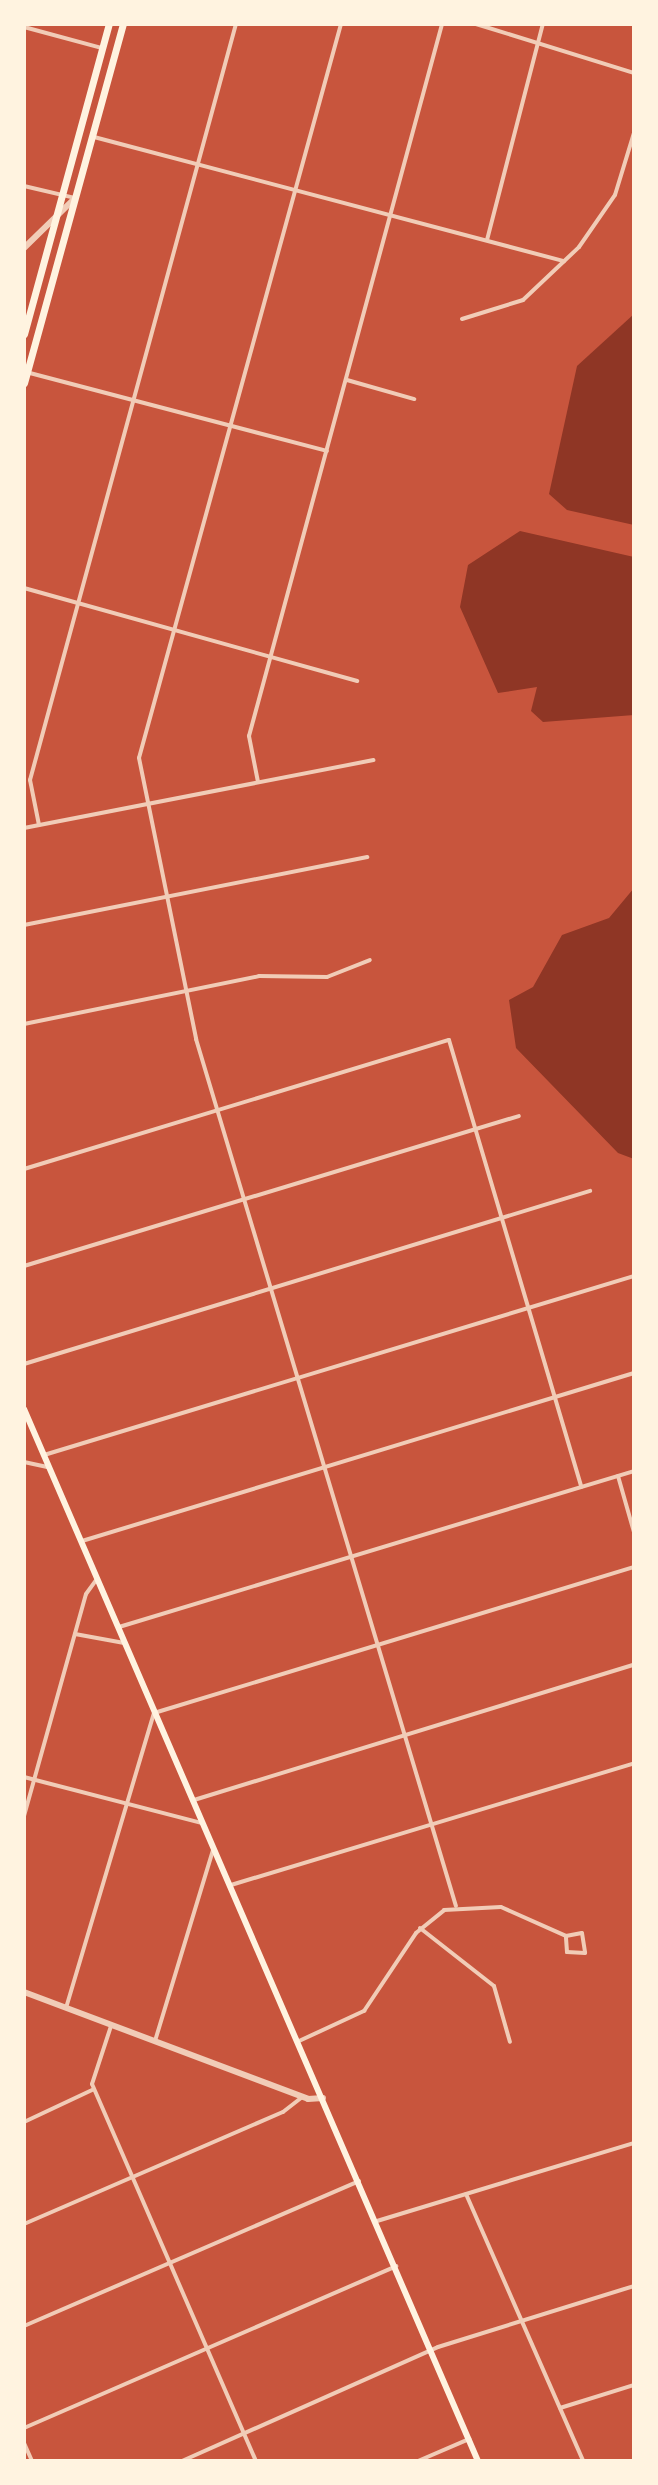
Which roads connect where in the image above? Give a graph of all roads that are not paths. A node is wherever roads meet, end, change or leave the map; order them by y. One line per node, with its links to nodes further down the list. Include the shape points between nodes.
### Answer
1 (109, 24): 10 (main road)
2 (123, 24): 13 (main road)
3 (236, 24): 14 (street)
4 (341, 24): 18 (street)
5 (442, 24): 22 (street)
6 (476, 24): 9 (street)
7 (543, 24): 9 (street)
8 (24, 27): 10 (street)
9 (538, 44): 11 (street); 23 (street)
10 (102, 48): 15 (main road)
11 (634, 73)
12 (634, 133): 25 (street, via 610,204)
13 (91, 136): 14 (street); 16 (main road)
14 (197, 165): 18 (street); 32 (street)
15 (69, 171): 16 (street); 19 (main road)
16 (81, 174): 20 (main road)
17 (24, 186): 19 (street)
18 (294, 191): 22 (street); 33 (street)
19 (62, 195): 20 (street); 21 (main road)
20 (75, 198): 21 (street); 28 (main road)
21 (57, 213): 24 (street); 27 (main road)
22 (391, 218): 23 (street); 29 (street)
23 (487, 240): 25 (street)
24 (24, 248)
25 (564, 261): 26 (street, via 523,300)
26 (462, 319)
27 (24, 334)
28 (26, 372): 30 (main road); 32 (street)
29 (347, 380): 31 (street); 34 (street)
30 (24, 383)
31 (414, 399)
32 (132, 401): 33 (street); 36 (street)
33 (231, 424): 34 (street); 37 (street)
34 (327, 451): 38 (street)
35 (24, 588): 36 (street)
36 (76, 604): 37 (street); 43 (street, via 30,780)
37 (173, 630): 38 (street); 42 (street, via 139,758)
38 (271, 656): 39 (street); 41 (street, via 249,736)
39 (357, 681)
40 (373, 760): 41 (street)
41 (258, 782): 42 (street)
42 (149, 804): 43 (street); 46 (street)
43 (39, 825): 44 (street)
44 (24, 828)
45 (367, 857): 46 (street)
46 (167, 894): 47 (street); 49 (street)
47 (24, 925)
48 (370, 960): 49 (street, via 327,977 259,976)
49 (186, 991): 50 (street); 51 (street)
50 (24, 1024)
51 (217, 1110): 53 (street, via 449,1040); 54 (street); 56 (street)
52 (519, 1116): 53 (street)
53 (476, 1129): 56 (street); 57 (street)
54 (24, 1169)
55 (590, 1191): 57 (street)
56 (244, 1199): 58 (street); 60 (street)
57 (502, 1218): 60 (street); 61 (street)
58 (24, 1266)
59 (634, 1276): 61 (street)
60 (271, 1289): 62 (street); 64 (street)
61 (528, 1308): 64 (street); 65 (street)
62 (24, 1364)
63 (634, 1373): 65 (street)
64 (298, 1378): 67 (street); 69 (street)
65 (555, 1397): 69 (street); 73 (street)
66 (24, 1409): 67 (main road)
67 (44, 1455): 70 (main road)
68 (24, 1462): 70 (street)
69 (324, 1467): 75 (street); 76 (street)
70 (50, 1468): 75 (main road)
71 (634, 1471): 72 (street)
72 (617, 1476): 73 (street); 74 (street)
73 (581, 1487): 76 (street)
74 (634, 1532)
75 (82, 1541): 78 (main road)
76 (351, 1557): 79 (street); 82 (street)
77 (634, 1567): 82 (street)
78 (98, 1578): 79 (main road); 80 (street)
79 (119, 1627): 81 (main road)
80 (75, 1634): 81 (street); 88 (street)
81 (126, 1642): 84 (main road)
82 (378, 1646): 84 (street); 85 (street)
83 (634, 1665): 85 (street)
84 (156, 1712): 89 (main road); 90 (street, via 146,1724)
85 (405, 1735): 89 (street); 93 (street)
86 (634, 1763): 93 (street)
87 (24, 1777): 88 (street)
88 (34, 1780): 90 (street); 91 (street)
89 (194, 1800): 92 (main road)
90 (124, 1805): 92 (street); 100 (street)
91 (24, 1816)
92 (204, 1822): 94 (main road)
93 (432, 1825): 95 (street); 96 (street)
94 (215, 1848): 95 (main road); 102 (street, via 205,1860)
95 (231, 1885): 103 (main road)
96 (456, 1906): 97 (street); 98 (street, via 494,1905)
97 (420, 1928): 103 (street, via 364,2011); 104 (street, via 494,1986)
98 (566, 1936): 98 (street, via 567,1952 585,1953 585,1935)
99 (24, 1992): 100 (street)
100 (66, 2008): 101 (street)
101 (111, 2025): 102 (street); 105 (street)
102 (155, 2041): 106 (street)
103 (299, 2041): 107 (main road)
104 (510, 2042)
105 (94, 2089): 108 (street); 110 (street)
106 (302, 2097): 107 (street); 110 (street, via 283,2112)
107 (323, 2098): 111 (main road)
108 (24, 2122)
109 (634, 2143): 112 (street)
110 (133, 2176): 114 (street); 115 (street)
111 (359, 2181): 113 (main road); 115 (street)
112 (466, 2194): 113 (street); 118 (street)
113 (377, 2221): 116 (main road)
114 (24, 2224)
115 (170, 2262): 119 (street); 120 (street)
116 (396, 2266): 120 (street); 121 (main road)
117 (634, 2286): 118 (street)
118 (522, 2321): 121 (street); 123 (street)
119 (24, 2326)
120 (208, 2348): 124 (street); 125 (street)
121 (431, 2352): 125 (street); 126 (main road)
122 (634, 2385): 123 (street)
123 (560, 2408): 133 (street)
124 (24, 2428)
125 (244, 2434): 129 (street); 130 (street)
126 (469, 2439): 131 (street); 132 (main road)
127 (24, 2443): 128 (street)
128 (32, 2461)
129 (182, 2461)
130 (256, 2461)
131 (418, 2461)
132 (478, 2461)
133 (583, 2461)

